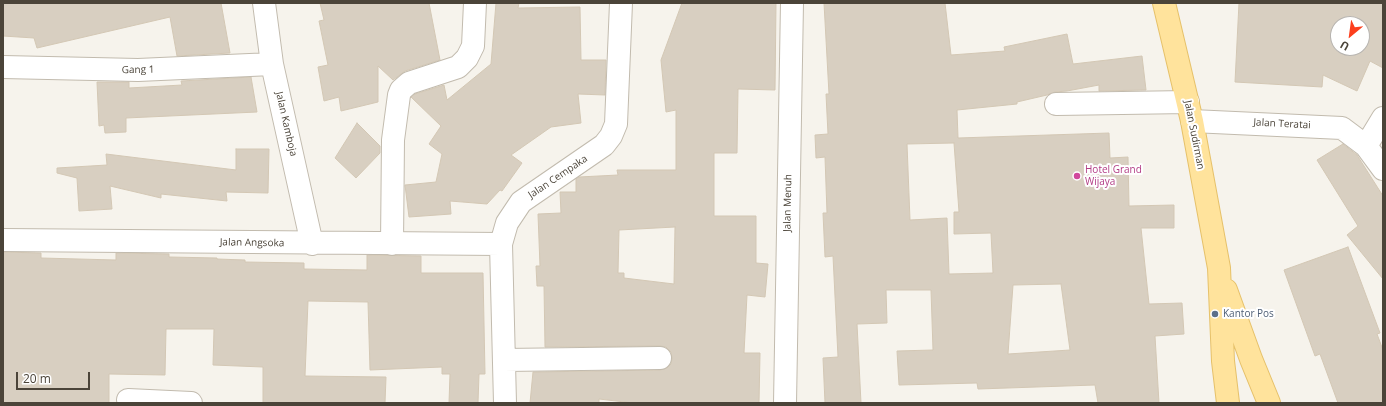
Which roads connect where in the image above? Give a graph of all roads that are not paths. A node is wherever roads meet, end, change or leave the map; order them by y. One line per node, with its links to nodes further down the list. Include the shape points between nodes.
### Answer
1 (264, 3): 6 (street, Jalan Kamboja)
2 (475, 3): 15 (street, via 473,46 467,58 458,67 409,83 399,95 393,140)
3 (621, 3): 16 (street, Jalan Cempaka, via 616,124 611,136 604,145 521,202 507,223)
4 (792, 3): 23 (street, Jalan Menuh)
5 (1164, 3): 9 (main road, Jalan Sudirman)
6 (272, 64): 7 (street, Gang 1, via 138,70); 14 (street, Jalan Kamboja)
7 (3, 67)
8 (1056, 104): 9 (street, Jalan Teratai)
9 (1190, 111): 11 (street, Jalan Teratai, via 1342,128); 17 (main road, Jalan Sudirman)
10 (1383, 118): 11 (street)
11 (1366, 146): 12 (street, Jalan Teratai)
12 (1383, 169)
13 (3, 240): 14 (street, Jalan Angsoka)
14 (312, 244): 15 (street, Jalan Angsoka)
15 (392, 244): 16 (street, Jalan Angsoka)
16 (501, 244): 19 (street, Jalan Cempaka)
17 (1219, 268): 24 (main road, Jalan Sudirman, via 1223,361); 25 (main road, Jalan Sudirman)
18 (660, 358): 19 (street)
19 (504, 360): 22 (street, Jalan Cempaka)
20 (128, 400): 21 (street)
21 (192, 403)
22 (505, 403)
23 (785, 403)
24 (1228, 403)
25 (1269, 403)

